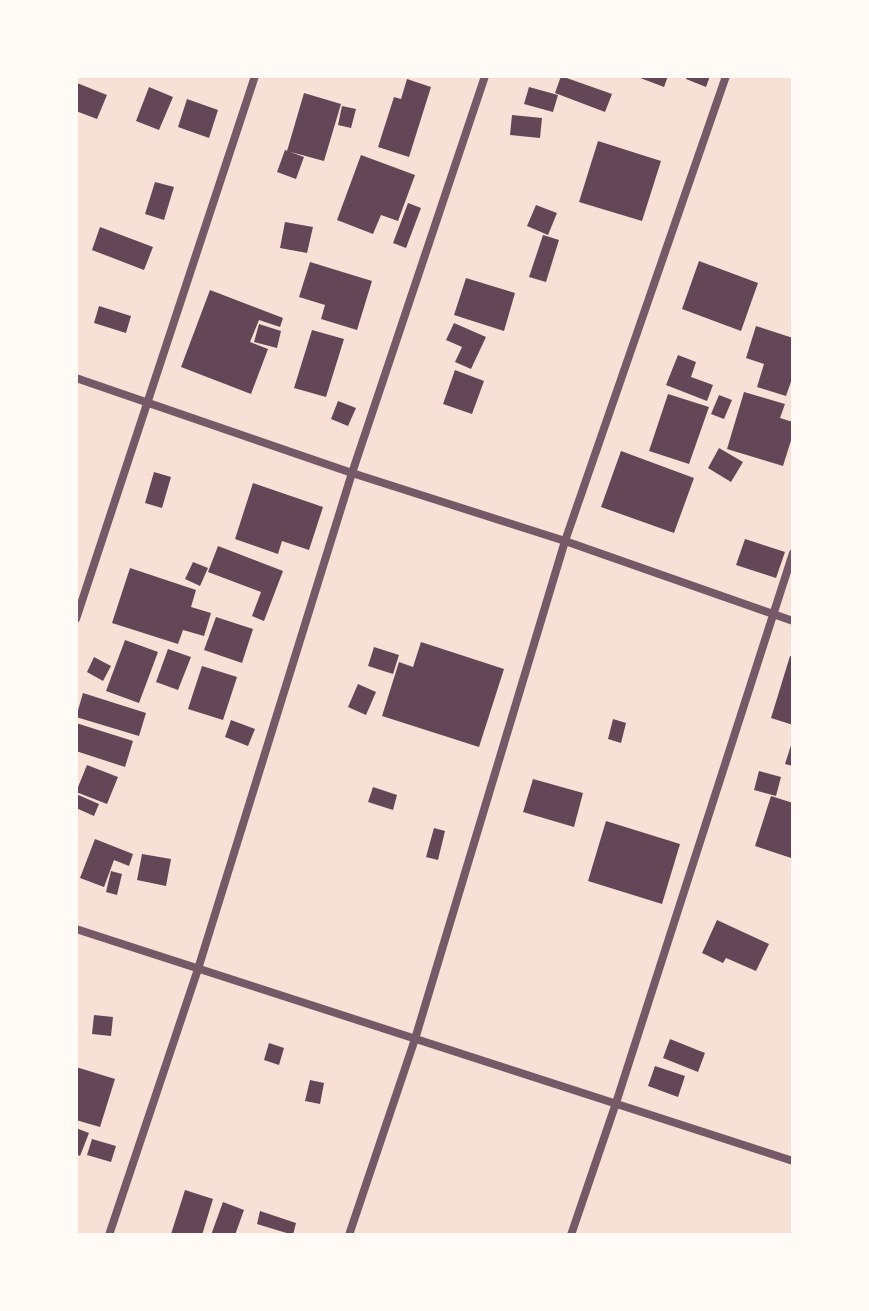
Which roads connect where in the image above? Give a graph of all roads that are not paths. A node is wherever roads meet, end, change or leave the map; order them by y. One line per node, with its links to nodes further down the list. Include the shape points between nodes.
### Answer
1 (255, 76): 5 (street)
2 (485, 76): 6 (street)
3 (726, 76): 7 (street)
4 (76, 378): 5 (street)
5 (147, 402): 6 (street); 10 (street)
6 (352, 473): 7 (street); 13 (street)
7 (565, 541): 9 (street); 14 (street)
8 (793, 553): 9 (street)
9 (773, 614): 11 (street); 15 (street)
10 (76, 619)
11 (793, 621)
12 (76, 929): 13 (street)
13 (198, 969): 14 (street); 17 (street)
14 (415, 1039): 15 (street); 18 (street)
15 (616, 1103): 16 (street); 19 (street)
16 (793, 1161)
17 (109, 1235)
18 (349, 1235)
19 (571, 1235)

